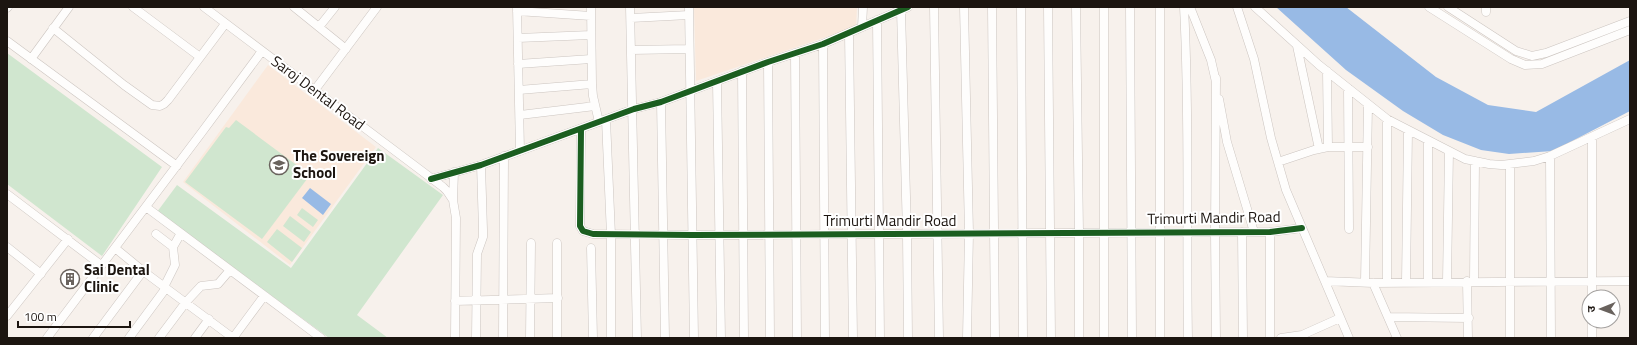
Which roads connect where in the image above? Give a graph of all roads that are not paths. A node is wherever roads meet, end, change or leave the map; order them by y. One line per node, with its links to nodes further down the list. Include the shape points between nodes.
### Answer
1 (68, 7): 35 (street)
2 (133, 7): 48 (street)
3 (204, 7): 32 (street, Saroj Dental Road)
4 (294, 7): 33 (street)
5 (335, 7): 33 (street)
6 (377, 7): 43 (street)
7 (591, 7): 28 (street)
8 (630, 7): 29 (street)
9 (863, 7): 34 (street)
10 (934, 7): 116 (street)
11 (964, 7): 101 (street)
12 (992, 7): 102 (street)
13 (1021, 7): 103 (street)
14 (1048, 7): 104 (street)
15 (1076, 7): 105 (street)
16 (1104, 7): 106 (street)
17 (1130, 7): 94 (street)
18 (1160, 7): 95 (street)
19 (1184, 7): 96 (street, via 1187,63)
20 (1190, 7): 55 (street)
21 (1237, 7): 83 (street, via 1254,59)
22 (1255, 7): 42 (street)
23 (1430, 7): 36 (street, via 1511,59 1525,65 1542,64)
24 (1448, 7): 31 (street, via 1516,51 1532,56 1546,54)
25 (905, 8): 30 (street); 115 (street)
26 (517, 9): 28 (street); 39 (street)
27 (689, 11): 29 (street); 44 (street)
28 (591, 16): 38 (street)
29 (631, 18): 45 (street)
30 (877, 20): 34 (street); 114 (street)
31 (1630, 21)
32 (225, 24): 46 (street, Saroj Dental Road); 48 (street)
33 (319, 27): 43 (street)
34 (862, 27): 37 (street)
35 (53, 28): 48 (street, via 124,85 156,106 168,100); 49 (street)
36 (1630, 30)
37 (848, 33): 41 (street); 113 (street)
38 (591, 35): 39 (street); 50 (street)
39 (518, 38): 52 (street)
40 (7, 41): 49 (street)
41 (823, 44): 47 (street); 112 (street)
42 (1297, 46): 54 (street); 77 (street)
43 (346, 48): 60 (street)
44 (689, 49): 45 (street); 61 (street)
45 (631, 50): 65 (street)
46 (262, 51): 60 (street, Saroj Dental Road); 86 (street)
47 (795, 53): 51 (street); 111 (street)
48 (200, 57)
49 (31, 58): 86 (street)
50 (591, 59): 52 (street); 57 (street)
51 (768, 62): 53 (street); 110 (street)
52 (518, 64): 59 (street)
53 (742, 71): 56 (street); 109 (street)
54 (1327, 71): 58 (street); 76 (street)
55 (1216, 78): 97 (street); 99 (street, via 1227,142)
56 (717, 82): 61 (street); 121 (street)
57 (592, 84): 59 (street); 64 (street)
58 (1348, 88): 63 (street); 74 (street)
59 (519, 90): 66 (street)
60 (314, 91): 88 (street, Saroj Dental Road)
61 (690, 92): 62 (street); 120 (street)
62 (661, 102): 65 (street); 119 (street)
63 (1368, 105): 67 (street); 75 (street)
64 (595, 106): 66 (street); 69 (street)
65 (634, 109): 69 (street); 118 (street)
66 (520, 115): 78 (street)
67 (1387, 119): 71 (street); 143 (street)
68 (1630, 119): 72 (street)
69 (603, 121): 70 (street); 117 (street)
70 (580, 128): 78 (street); 117 (street, Trimurti Mandir Road, via 581,230 586,233)
71 (1408, 131): 73 (street); 136 (street)
72 (1592, 137): 81 (street); 134 (street)
73 (1428, 141): 79 (street); 137 (street)
74 (1347, 147): 75 (street); 76 (street); 93 (street)
75 (1368, 147): 142 (street)
76 (1328, 148): 77 (street)
77 (1319, 149): 83 (street)
78 (520, 151): 80 (street)
79 (1449, 151): 82 (street); 138 (street)
80 (504, 156): 84 (street); 150 (street)
81 (1550, 156): 85 (street); 141 (street)
82 (1475, 161): 85 (street); 139 (street)
83 (1278, 162): 92 (street, via 1286,190)
84 (482, 165): 87 (street); 149 (street, via 483,237 477,254)
85 (1510, 165): 140 (street)
86 (177, 166): 91 (street)
87 (454, 172): 88 (street); 90 (street)
88 (431, 179): 90 (street, Saroj Dental Road, via 448,191)
89 (7, 194): 122 (street)
90 (453, 200): 151 (street, via 456,218)
91 (146, 207): 108 (street); 127 (street)
92 (1302, 228): 100 (street, Trimurti Mandir Road); 133 (street)
93 (1349, 229)
94 (1131, 232): 95 (street, Trimurti Mandir Road); 106 (street, Trimurti Mandir Road); 190 (street)
95 (1160, 232): 96 (street, Trimurti Mandir Road); 191 (street)
96 (1186, 232): 97 (street, Trimurti Mandir Road); 192 (street)
97 (1215, 232): 98 (street, Trimurti Mandir Road); 193 (street)
98 (1242, 232): 99 (street, Trimurti Mandir Road); 194 (street)
99 (1254, 232): 100 (street, Trimurti Mandir Road)
100 (1270, 232): 195 (street)
101 (969, 233): 102 (street, Trimurti Mandir Road); 116 (street, Trimurti Mandir Road); 184 (street)
102 (995, 233): 103 (street, Trimurti Mandir Road); 185 (street)
103 (1022, 233): 104 (street, Trimurti Mandir Road); 186 (street)
104 (1051, 233): 105 (street, Trimurti Mandir Road); 187 (street)
105 (1079, 233): 106 (street, Trimurti Mandir Road); 188 (street)
106 (1103, 233): 189 (street)
107 (156, 234): 126 (street)
108 (181, 234): 126 (street); 130 (street)
109 (743, 234): 110 (street, Trimurti Mandir Road); 121 (street, Trimurti Mandir Road); 176 (street)
110 (769, 234): 111 (street, Trimurti Mandir Road); 177 (street)
111 (796, 234): 112 (street, Trimurti Mandir Road); 178 (street)
112 (824, 234): 113 (street, Trimurti Mandir Road); 179 (street)
113 (852, 234): 114 (street, Trimurti Mandir Road); 180 (street)
114 (880, 234): 115 (street, Trimurti Mandir Road); 181 (street)
115 (908, 234): 116 (street, Trimurti Mandir Road); 182 (street)
116 (938, 234): 183 (street)
117 (611, 235): 118 (street, Trimurti Mandir Road); 171 (street)
118 (636, 235): 119 (street, Trimurti Mandir Road); 172 (street)
119 (664, 235): 120 (street, Trimurti Mandir Road); 173 (street)
120 (693, 235): 121 (street, Trimurti Mandir Road); 174 (street)
121 (720, 235): 175 (street)
122 (68, 240): 129 (street); 132 (street)
123 (557, 243): 147 (street)
124 (531, 244): 148 (street)
125 (7, 247): 132 (street)
126 (173, 247): 144 (street, via 175,265)
127 (115, 248): 129 (street); 131 (street)
128 (591, 248): 170 (street)
129 (101, 264): 158 (street)
130 (230, 270): 146 (street); 152 (street, via 218,284 201,286)
131 (143, 271): 144 (street); 159 (street)
132 (41, 274): 153 (street)
133 (1325, 281): 142 (street); 155 (street)
134 (1592, 281): 135 (street); 141 (street); 145 (street)
135 (1630, 281)
136 (1406, 282): 137 (street); 143 (street)
137 (1428, 282): 138 (street)
138 (1448, 282): 139 (street)
139 (1471, 282): 140 (street); 156 (street)
140 (1510, 282): 141 (street); 200 (street)
141 (1551, 282): 201 (street)
142 (1369, 283): 143 (street); 154 (street)
143 (1387, 283)
144 (165, 287): 152 (street); 160 (street)
145 (1592, 289)
146 (264, 296): 163 (street); 164 (street)
147 (558, 298): 148 (street); 169 (street)
148 (530, 299): 150 (street); 168 (street)
149 (476, 300): 150 (street); 151 (street); 166 (street)
150 (503, 300): 167 (street)
151 (455, 301): 165 (street)
152 (186, 302): 157 (street); 161 (street)
153 (7, 316)
154 (1388, 317): 156 (street); 198 (street)
155 (1340, 318): 196 (street, via 1302,335); 197 (street)
156 (1468, 318): 199 (street)
157 (209, 319): 162 (street); 163 (street)
158 (47, 338)
159 (93, 338)
160 (129, 338)
161 (159, 338)
162 (195, 338)
163 (233, 338)
164 (321, 338)
165 (455, 338)
166 (476, 338)
167 (503, 338)
168 (530, 338)
169 (557, 338)
170 (593, 338)
171 (611, 338)
172 (637, 338)
173 (666, 338)
174 (694, 338)
175 (721, 338)
176 (744, 338)
177 (770, 338)
178 (797, 338)
179 (825, 338)
180 (852, 338)
181 (880, 338)
182 (908, 338)
183 (939, 338)
184 (967, 338)
185 (995, 338)
186 (1022, 338)
187 (1051, 338)
188 (1079, 338)
189 (1104, 338)
190 (1132, 338)
191 (1160, 338)
192 (1188, 338)
193 (1216, 338)
194 (1243, 338)
195 (1270, 338)
196 (1281, 338)
197 (1349, 338)
198 (1397, 338)
199 (1468, 338)
200 (1510, 338)
201 (1551, 338)

